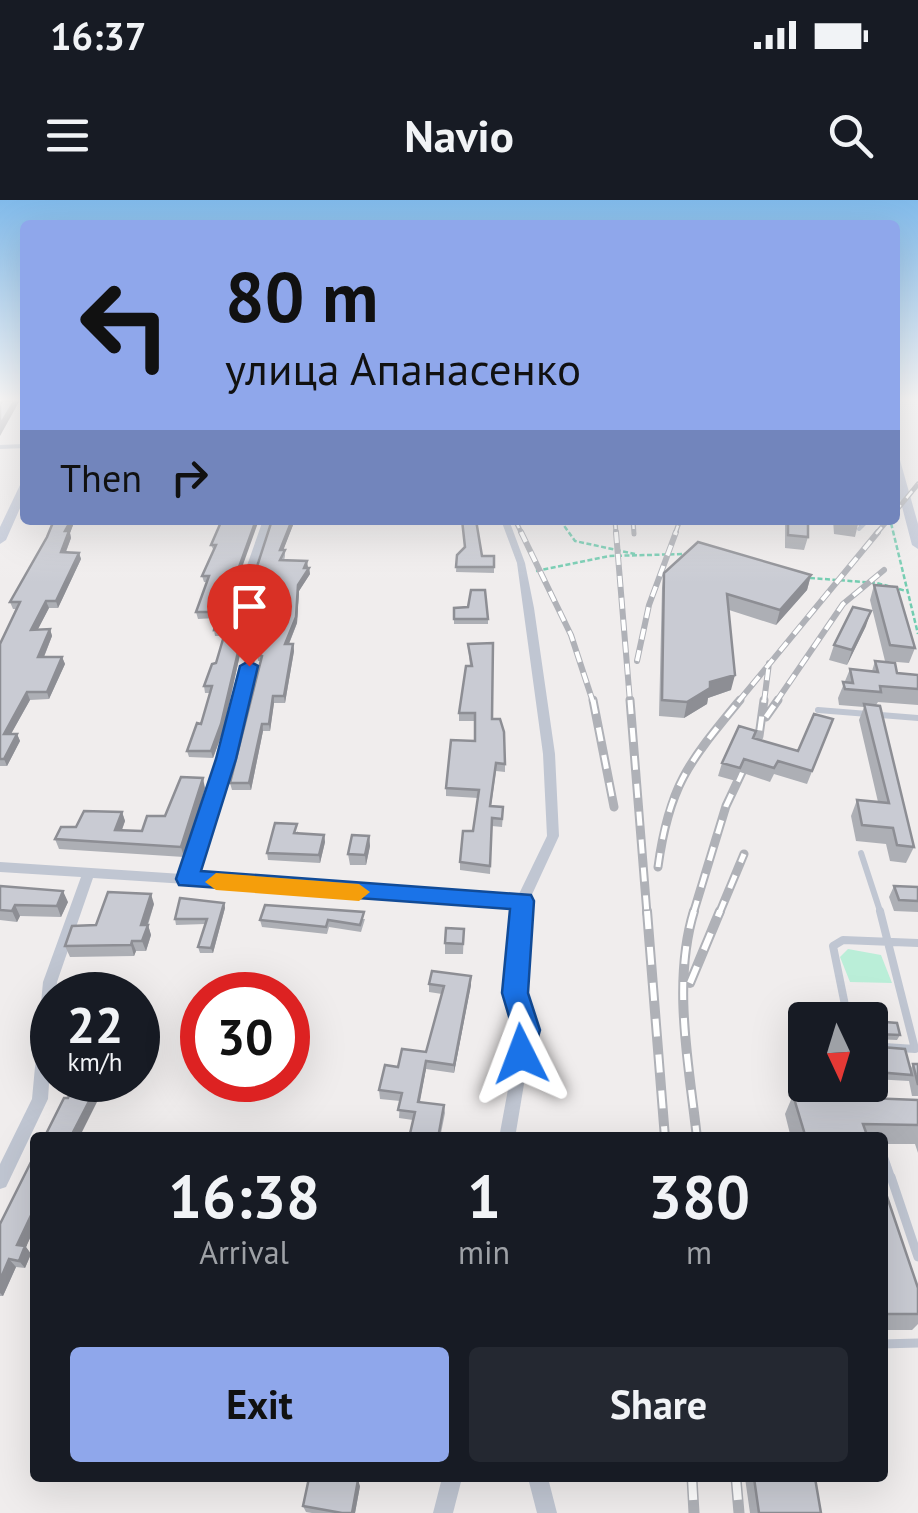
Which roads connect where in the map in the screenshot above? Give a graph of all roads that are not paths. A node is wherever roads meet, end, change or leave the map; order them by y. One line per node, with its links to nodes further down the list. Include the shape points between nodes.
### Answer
1 (900, 487): 3 (street)
2 (20, 496): 8 (street)
3 (914, 505): 9 (street)
4 (264, 525): 15 (street, via 242,594 253,634 249,666)
5 (507, 525): 16 (street, via 522,572 549,754 552,836)
6 (863, 525): 7 (lane)
7 (859, 529)
8 (0, 540)
9 (918, 544)
10 (818, 710): 11 (lane)
11 (918, 718)
12 (861, 853): 17 (lane)
13 (0, 867): 14 (street)
14 (89, 872): 15 (street); 23 (street, via 50,982 40,1099)
15 (188, 879): 16 (street)
16 (522, 901): 21 (street, via 515,993 526,1030)
17 (890, 940): 18 (lane); 19 (lane, via 833,946); 20 (lane, via 915,1049)
18 (918, 943)
19 (844, 1002)
20 (888, 1047)
21 (508, 1132)
22 (888, 1169): 24 (lane)
23 (0, 1182)
24 (918, 1258)
25 (918, 1343): 26 (lane)
26 (888, 1344)
27 (451, 1482): 29 (street)
28 (539, 1482): 30 (street)
29 (443, 1513)
30 (547, 1513)

